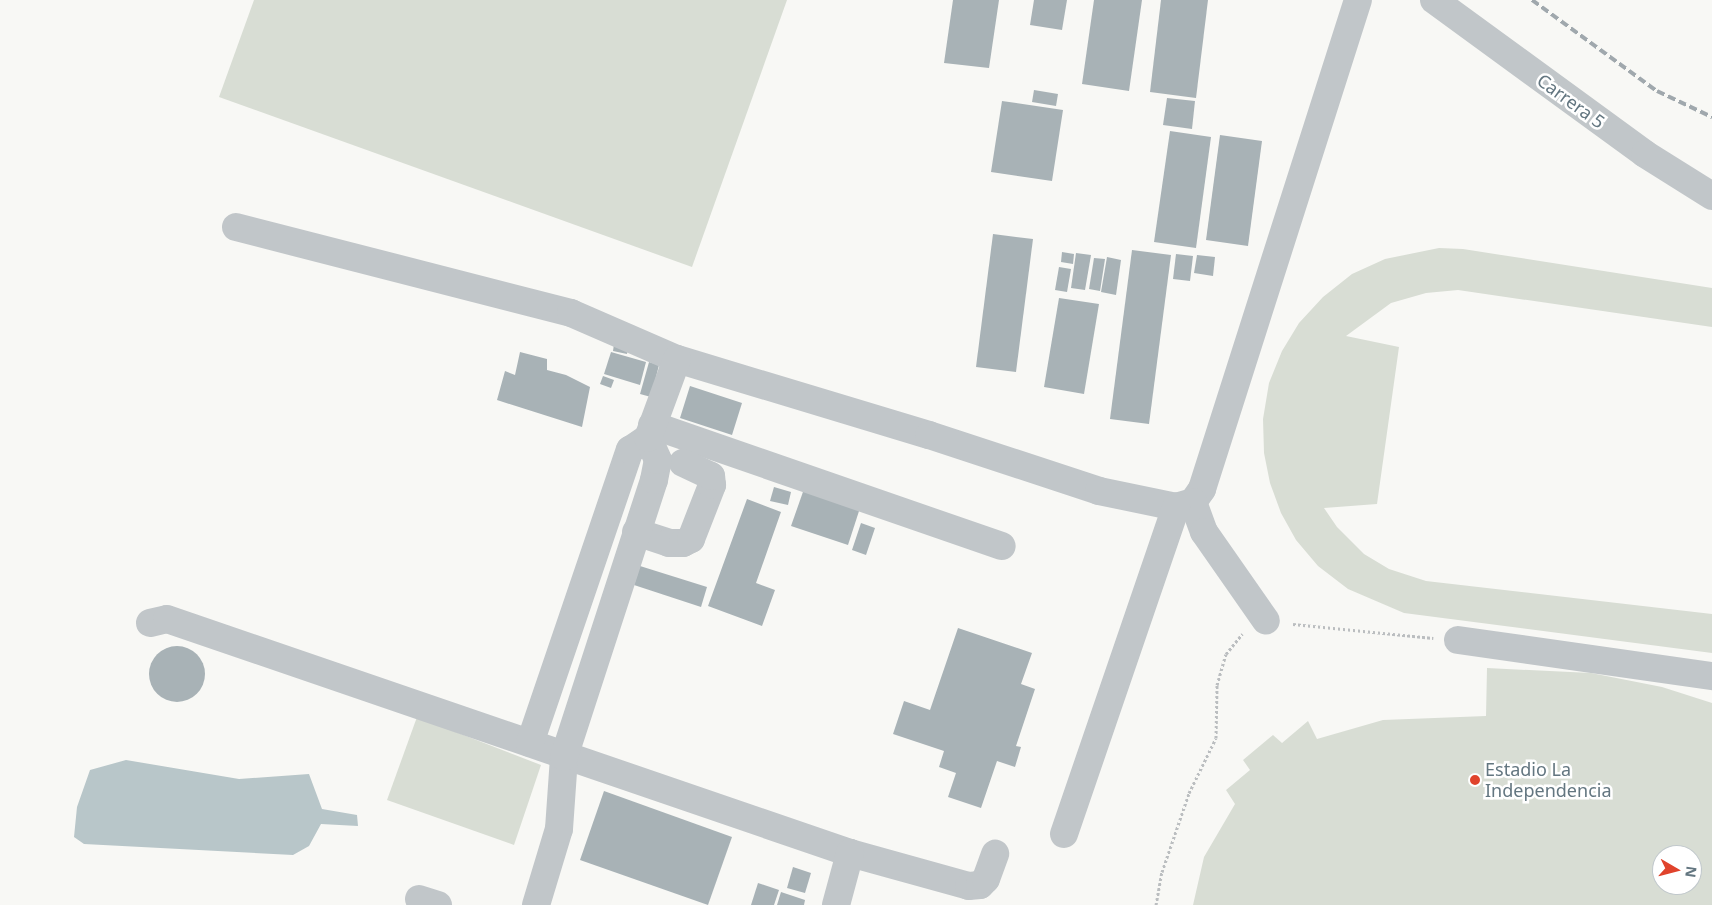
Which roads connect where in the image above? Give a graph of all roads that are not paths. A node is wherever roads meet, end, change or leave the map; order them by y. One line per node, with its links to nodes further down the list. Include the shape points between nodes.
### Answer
1 (1358, 0): 8 (street, via 1202,489)
2 (1434, 0): 3 (street, Carrera 5, via 1644,154)
3 (1712, 196)
4 (236, 227): 5 (street, via 571,313)
5 (678, 359): 6 (street); 8 (street, via 929,434 1099,491)
6 (650, 431): 9 (street, via 658,460); 10 (street); 11 (street, via 630,450)
7 (683, 463): 9 (street, via 711,476 712,485 691,540 668,542)
8 (1184, 504): 13 (street); 19 (street)
9 (636, 532): 12 (street)
10 (1002, 546)
11 (594, 556): 12 (street); 17 (street)
12 (624, 566): 18 (street)
13 (1266, 621)
14 (150, 623): 17 (street, via 166,619)
15 (1458, 640): 16 (street)
16 (1712, 676)
17 (530, 743): 18 (street)
18 (564, 757): 20 (street); 22 (street, via 559,829)
19 (1064, 834)
20 (850, 853): 21 (street, via 969,886 980,885 986,878); 23 (street)
21 (996, 854)
22 (536, 905)
23 (836, 905)

